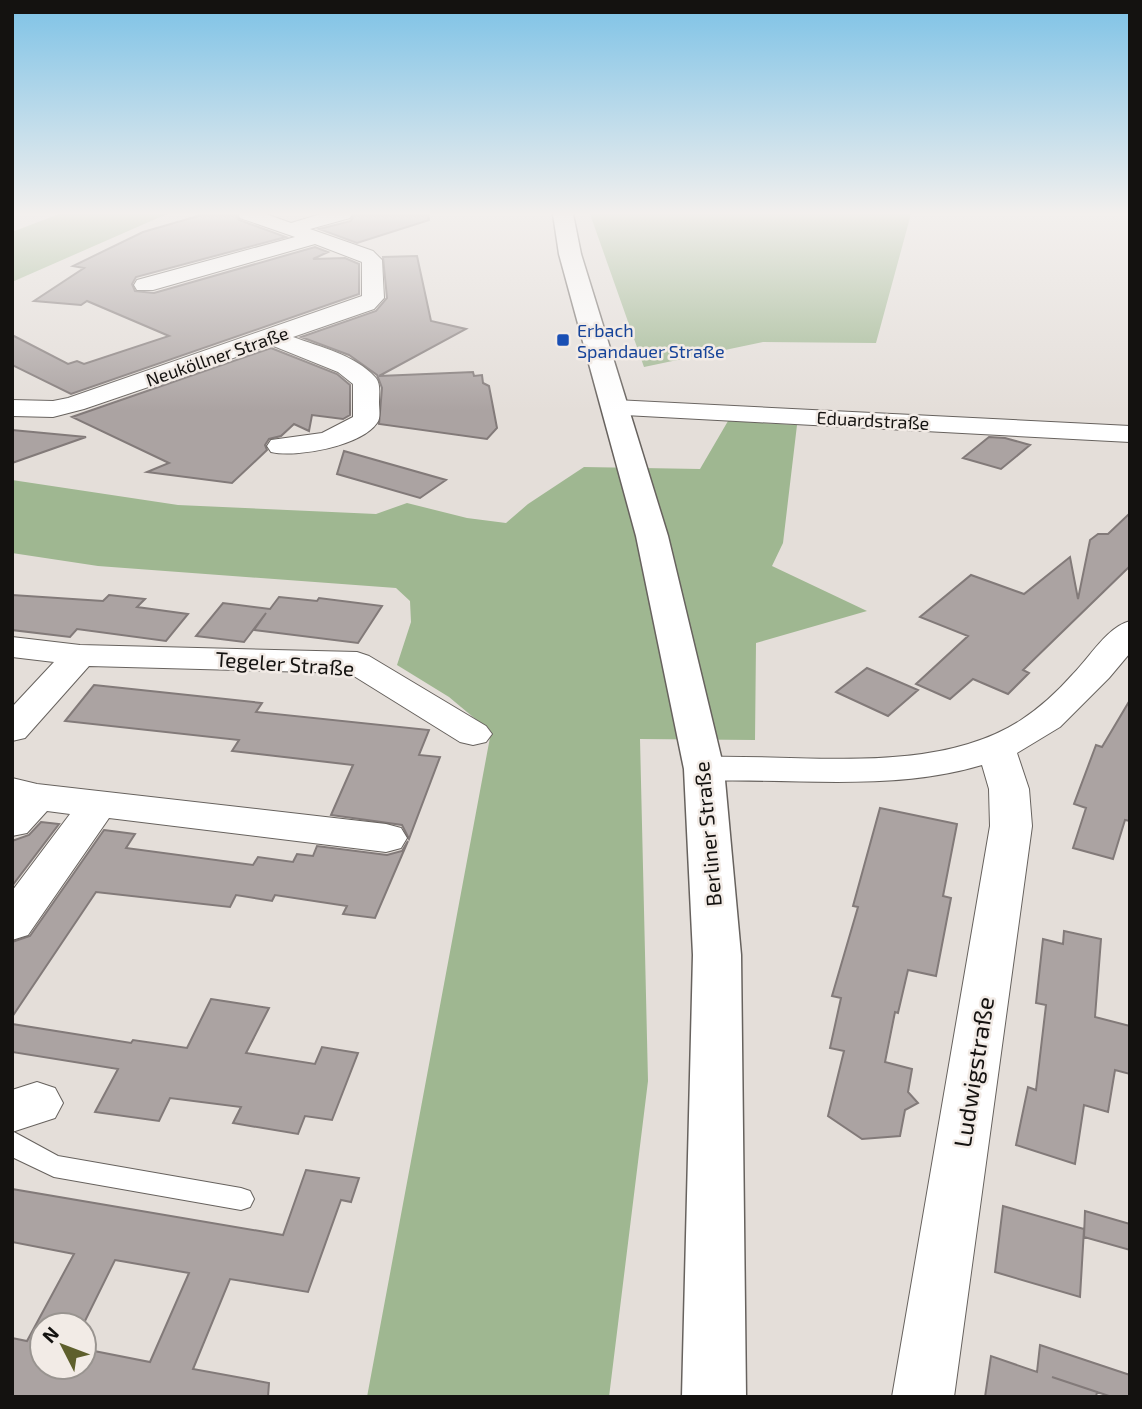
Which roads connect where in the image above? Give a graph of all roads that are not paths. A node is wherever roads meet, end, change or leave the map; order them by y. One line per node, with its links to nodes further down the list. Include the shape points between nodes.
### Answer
1 (164, 280): 4 (street)
2 (373, 280): 5 (street, Neuköllner Straße, via 373,299 366,304)
3 (578, 280): 7 (street, Berliner Straße)
4 (145, 285)
5 (274, 337): 6 (street, Neuköllner Straße, via 75,404 53,409); 9 (street, via 347,367 366,382 366,420 354,431 337,439)
6 (12, 408)
7 (615, 408): 8 (street, Eduardstraße); 16 (street, Berliner Straße, via 652,536)
8 (1130, 434)
9 (281, 446)
10 (1130, 631): 15 (street, via 1074,696 1033,730)
11 (12, 648): 12 (street, Tegeler Straße)
12 (80, 655): 13 (street); 14 (street, Tegeler Straße, via 356,663)
13 (12, 730)
14 (473, 734)
15 (997, 748): 16 (street, via 938,763); 24 (street, Ludwigstraße, via 1009,789 1011,826)
16 (704, 769): 23 (street, Berliner Straße, via 717,955)
17 (21, 804): 18 (street)
18 (98, 804): 19 (street); 20 (street)
19 (387, 838)
20 (12, 924)
21 (21, 1118): 22 (lane, via 20,1149 54,1166)
22 (241, 1199)
23 (710, 1379)
24 (923, 1397)

